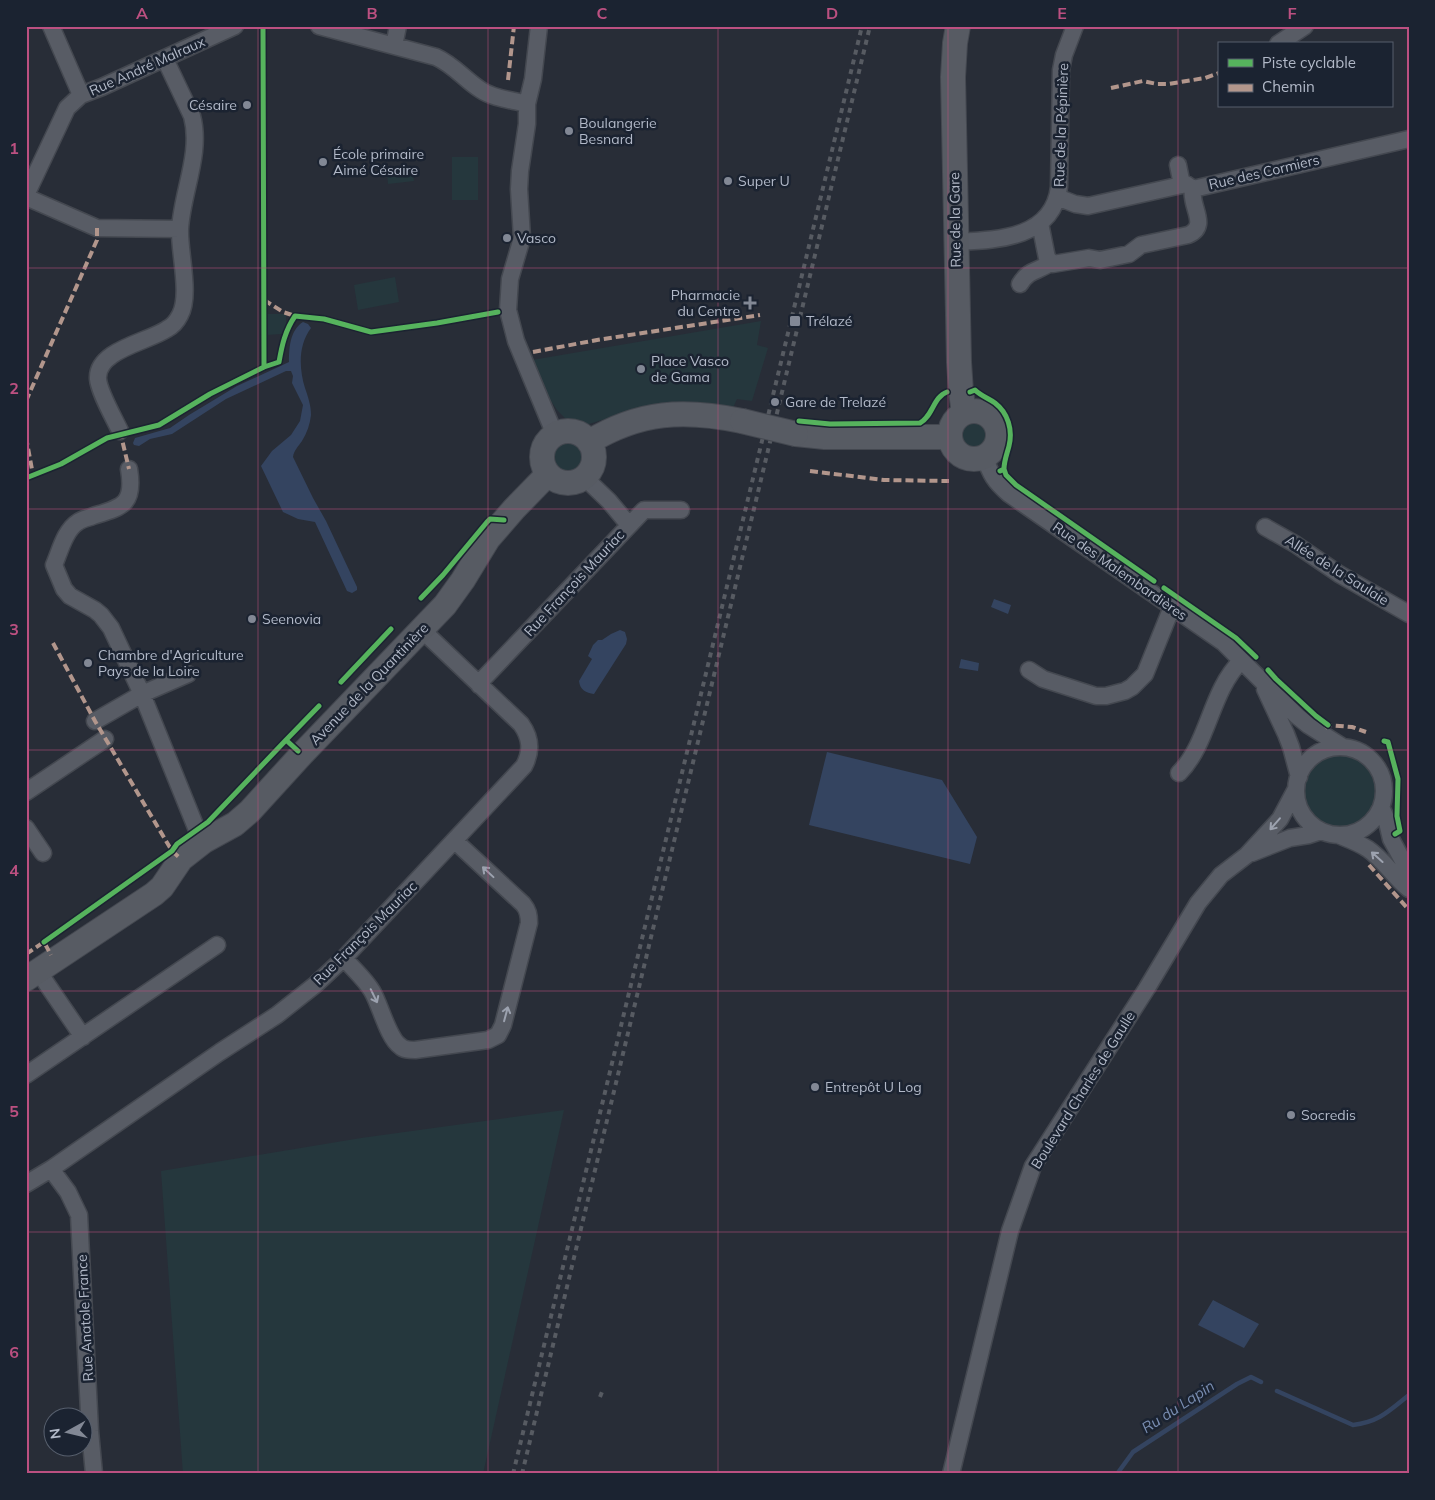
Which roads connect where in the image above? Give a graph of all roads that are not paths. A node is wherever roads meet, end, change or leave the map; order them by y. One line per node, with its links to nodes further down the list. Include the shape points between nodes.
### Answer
1 (50, 26): 12 (street)
2 (235, 26): 11 (street, Rue André Malraux)
3 (319, 26): 10 (street)
4 (398, 26): 10 (street)
5 (539, 26): 13 (street)
6 (958, 26): 21 (street, Rue de la Gare, via 953,77)
7 (1075, 26): 18 (street, Rue de la Pépinière, via 1061,70)
8 (1305, 26): 9 (street)
9 (1281, 42)
10 (394, 46): 13 (street, via 436,57 452,65 486,93)
11 (165, 59): 12 (street, Rue André Malraux); 20 (street, via 194,123 194,152)
12 (81, 95): 17 (street, Rue André Malraux, via 67,108)
13 (527, 104): 26 (street, via 519,189 522,238 510,278 508,310 516,341)
14 (1409, 138): 16 (street, Rue des Cormiers)
15 (1178, 165): 16 (street)
16 (1187, 187): 18 (street, via 1088,206); 22 (street, Rue des Cormiers, via 1198,220 1191,234 1141,245 1130,254 1100,260 1089,258)
17 (26, 196): 20 (street, via 97,228)
18 (1057, 197): 19 (street, Rue de la Pépinière, via 1051,212)
19 (1040, 223): 21 (street, Rue de la Pépinière, via 1018,234); 22 (street)
20 (180, 229): 25 (street, via 184,299 179,317 167,330 109,356 99,370 98,384)
21 (956, 242): 24 (street, Rue de la Gare, via 960,381)
22 (1050, 263): 23 (street, Rue des Cormiers, via 1027,274)
23 (1020, 284)
24 (964, 413): 27 (street, via 954,423); 29 (street, via 982,412 995,425 996,443)
25 (120, 431)
26 (555, 435): 28 (street, via 573,432); 31 (street, via 543,453)
27 (950, 437): 28 (street, bridge, via 816,437 707,415 680,414 638,420); 29 (street, via 960,454 970,458)
28 (588, 442): 32 (street, via 593,460)
29 (984, 456): 36 (street, Rue des Malembardières, via 991,475 1009,494)
30 (129, 470): 44 (street, via 131,489 124,503 78,521 69,529 54,565 70,596 95,610 106,621)
31 (548, 474): 32 (street, via 568,483); 38 (street, Avenue de la Quantinière, via 488,539 455,591)
32 (584, 477): 34 (street, Rue François Mauriac)
33 (681, 510): 34 (street, Rue François Mauriac, via 644,510)
34 (629, 525): 43 (street, Rue François Mauriac)
35 (1265, 527): 37 (street, Allée de la Saulaie)
36 (1172, 607): 39 (street, Rue des Malembardières, via 1224,643); 40 (street, via 1145,674 1124,692 1096,696 1043,679)
37 (1409, 614)
38 (421, 629): 43 (street, Rue François Mauriac); 55 (street, Avenue de la Quantinière, via 250,811 235,824)
39 (1241, 662): 42 (street, Rue des Malembardières); 48 (street, via 1228,676 1192,758)
40 (1029, 670)
41 (188, 674): 44 (street)
42 (1262, 683): 47 (street, Rue des Malembardières, via 1302,720); 49 (street, Rue des Malembardières, via 1291,747)
43 (479, 685): 56 (street, Rue François Mauriac, via 521,724 528,737 530,752 524,766)
44 (142, 694): 45 (street); 55 (street)
45 (95, 722)
46 (105, 739): 50 (street)
47 (1343, 747): 49 (street, via 1315,755 1305,765); 51 (street, via 1363,753 1376,766 1384,784)
48 (1179, 773)
49 (1297, 783): 53 (street, via 1301,812); 58 (street, Boulevard Charles de Gaulle, one-way to 58, via 1280,819)
50 (26, 792)
51 (1381, 807): 54 (street, via 1364,828); 59 (street, via 1391,839)
52 (26, 828): 57 (street)
53 (1321, 831): 54 (street); 58 (street, Boulevard Charles de Gaulle, via 1290,838)
54 (1338, 835): 60 (street, one-way to 54, via 1368,849)
55 (204, 841): 63 (street, Avenue de la Quantinière, via 177,863 154,894)
56 (455, 841): 62 (street, Rue François Mauriac); 62 (street, one-way to 56, via 374,993 393,1038 404,1049 488,1040 498,1035 530,923 528,912)
57 (43, 854)
58 (1247, 855): 69 (street, Boulevard Charles de Gaulle, via 1221,875 1198,902 1033,1166 1010,1231)
59 (1409, 872)
60 (1409, 889)
61 (217, 945): 64 (street)
62 (344, 958): 66 (street, Rue François Mauriac, via 277,1015)
63 (32, 975): 64 (street)
64 (83, 1036): 65 (street)
65 (26, 1075)
66 (51, 1169): 67 (street, Rue François Mauriac); 68 (street, Rue Anatole France, via 68,1192 79,1216)
67 (26, 1184)
68 (94, 1474)
69 (951, 1474)

